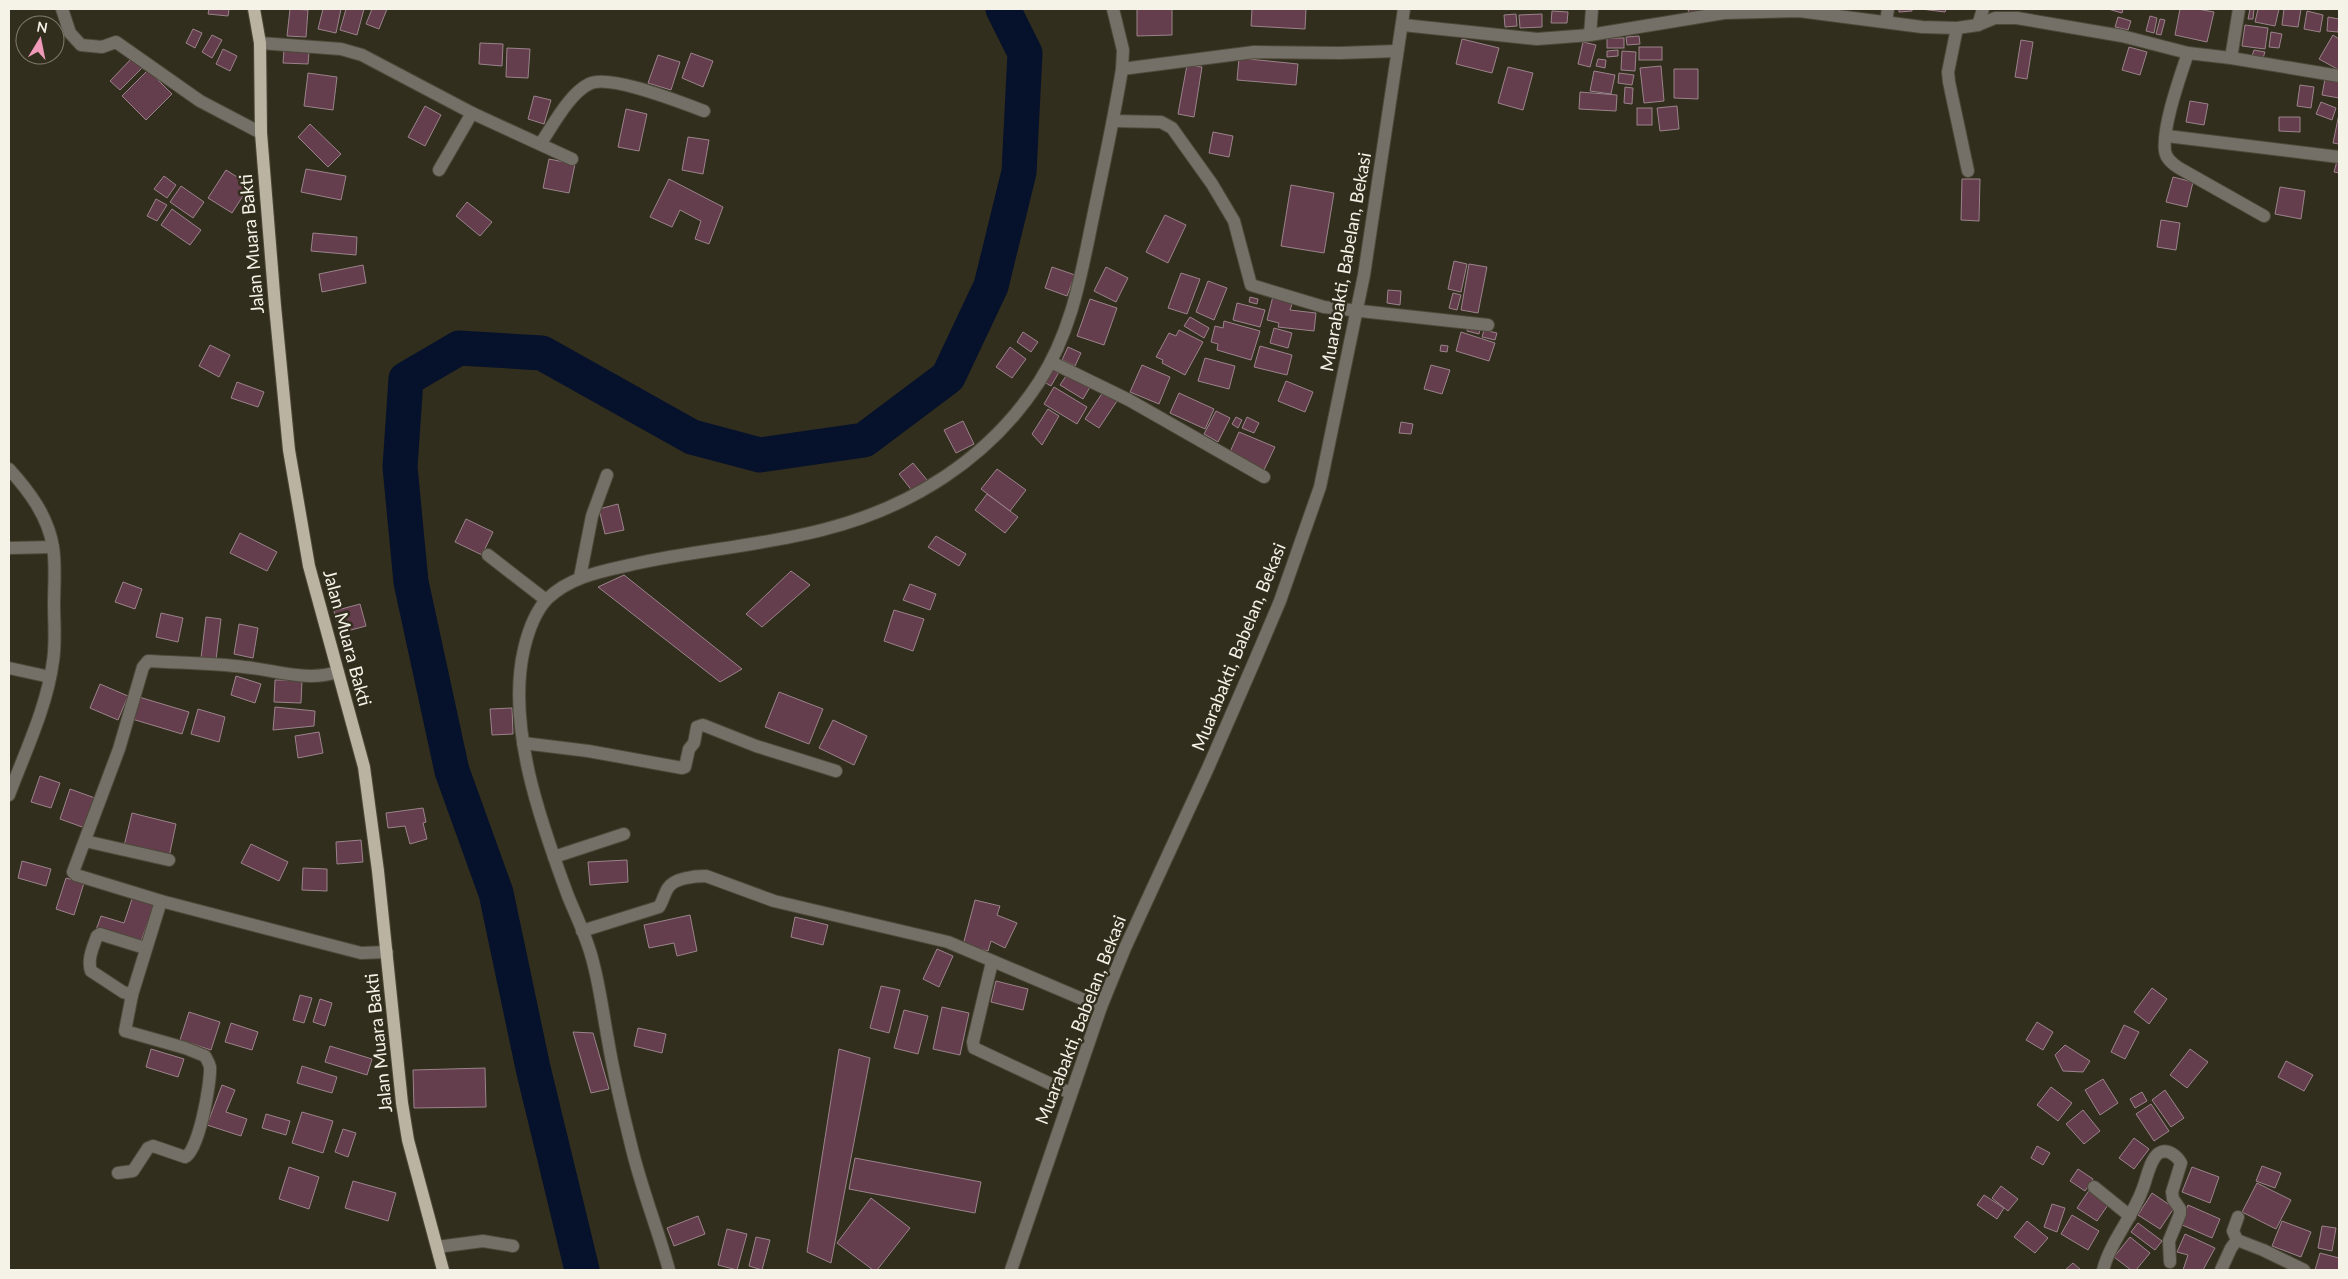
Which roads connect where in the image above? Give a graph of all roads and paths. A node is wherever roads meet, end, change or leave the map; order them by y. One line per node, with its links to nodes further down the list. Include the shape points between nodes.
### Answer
1 (62, 9): 22 (street, via 70,33 81,45 102,48 112,42 120,44 200,101)
2 (254, 9): 13 (main road, Jalan Muara Bakti)
3 (1113, 9): 17 (street, via 1123,50)
4 (1404, 9): 10 (street, Muarabakti, Babelan, Bekasi)
5 (1592, 9): 12 (street)
6 (1983, 9): 9 (street)
7 (2239, 9): 16 (street)
8 (1887, 15): 11 (street, via 1922,27); 12 (street, via 1799,11 1724,13)
9 (1978, 24): 11 (street); 15 (street, via 1995,18 2034,20 2122,36)
10 (1403, 25): 12 (street, via 1516,38); 14 (street, Muarabakti, Babelan, Bekasi)
11 (1957, 28): 28 (street, via 1948,72)
12 (1590, 35)
13 (260, 43): 20 (street, via 356,53); 22 (main road, Jalan Muara Bakti)
14 (1398, 50): 17 (street, via 1254,52); 30 (street, Muarabakti, Babelan, Bekasi)
15 (2188, 53): 16 (street); 23 (street, via 2174,94)
16 (2230, 58): 18 (street)
17 (1122, 69): 21 (street)
18 (2339, 76)
19 (704, 111): 24 (street, via 644,90 600,80 579,91)
20 (472, 113): 24 (street); 27 (street)
21 (1114, 121): 30 (street, via 1162,122 1172,128 1234,221 1251,285 1324,306); 32 (street, via 1084,266 1063,338)
22 (261, 133): 42 (main road, Jalan Muara Bakti, via 289,450 309,566)
23 (2167, 136): 25 (street); 29 (street, via 2165,152 2170,161)
24 (541, 143): 26 (street)
25 (2339, 158)
26 (572, 159)
27 (439, 170)
28 (1968, 171)
29 (2264, 216)
30 (1357, 309): 31 (street); 57 (street, Muarabakti, Babelan, Bekasi, via 1326,458 1309,522 1255,660 1124,948)
31 (1488, 325)
32 (1051, 362): 35 (street, via 1129,400); 39 (street, via 1024,404 1002,430 976,455 916,494 822,530 665,557)
33 (9, 469): 36 (street, via 29,491 44,518)
34 (607, 475): 39 (street, via 592,516)
35 (1264, 477)
36 (53, 547): 37 (street); 43 (street, via 53,660)
37 (9, 548)
38 (488, 555): 40 (street)
39 (580, 578): 40 (street)
40 (546, 600): 44 (street, via 528,633 523,654 518,697)
41 (9, 668): 43 (street)
42 (338, 672): 48 (street, via 321,677 244,667 148,661 143,667 119,749); 54 (main road, Jalan Muara Bakti, via 364,766)
43 (50, 677): 46 (street)
44 (524, 743): 45 (street, via 597,752 682,768 694,743 697,726 703,725 756,746); 49 (street, via 536,801)
45 (836, 771)
46 (9, 795)
47 (624, 834): 49 (street)
48 (85, 841): 50 (street); 51 (street, via 73,870 76,875)
49 (554, 857): 52 (street)
50 (169, 860)
51 (161, 901): 53 (street); 54 (street, via 361,953)
52 (582, 931): 55 (street, via 660,907 672,882 706,876 774,901 948,942); 68 (street, via 598,982 633,1154)
53 (145, 948): 56 (street); 56 (street, via 100,934 94,942 89,962 91,971)
54 (387, 952): 65 (main road, Jalan Muara Bakti, via 408,1140)
55 (992, 962): 57 (street); 58 (street, via 974,1048)
56 (132, 995): 59 (street, via 126,1031 204,1056 210,1069 198,1135 189,1155 186,1157 153,1146 148,1148 133,1171)
57 (1101, 1007): 58 (street, Muarabakti, Babelan, Bekasi)
58 (1070, 1093): 69 (street, Muarabakti, Babelan, Bekasi)
59 (118, 1173)
60 (2094, 1187): 61 (street)
61 (2130, 1216): 66 (street, via 2158,1154 2171,1153 2178,1158 2181,1163 2172,1192 2180,1214 2169,1241); 70 (street, via 2116,1236)
62 (2238, 1216): 63 (street, via 2233,1231)
63 (2237, 1240): 71 (street); 72 (street)
64 (513, 1246): 65 (street, via 483,1241)
65 (437, 1247): 67 (main road, Jalan Muara Bakti)
66 (2170, 1262)
67 (443, 1270)
68 (669, 1270)
69 (1010, 1270)
70 (2103, 1270)
71 (2221, 1270)
72 (2304, 1270)

